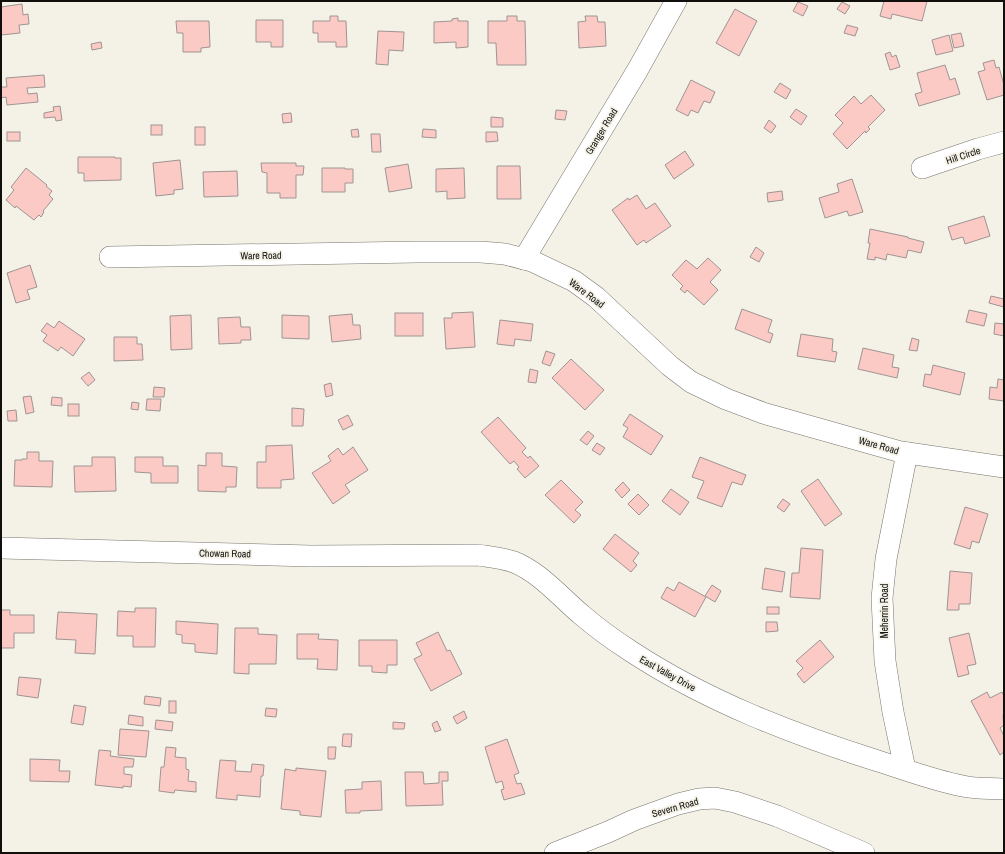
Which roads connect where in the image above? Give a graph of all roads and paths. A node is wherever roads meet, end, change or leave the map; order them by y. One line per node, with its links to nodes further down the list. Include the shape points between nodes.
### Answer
1 (676, 1): 5 (street, Granger Road, via 633,78)
2 (1004, 142): 3 (street, Hill Circle)
3 (922, 168)
4 (110, 257): 5 (street, Ware Road, via 481,252)
5 (524, 259): 6 (street, Ware Road, via 574,281 596,297 670,366 691,382 763,413)
6 (907, 453): 7 (street, Ware Road); 10 (street, Meherrin Road, via 886,560 882,598 885,661)
7 (1004, 467)
8 (1, 548): 9 (street, Chowan Road, via 311,556)
9 (449, 556): 10 (street, East Valley Drive, via 478,555 515,563 540,578 583,617 612,638 656,667 711,697 778,726)
10 (905, 769): 11 (street, East Valley Drive, via 968,788)
11 (1004, 789)
12 (555, 853): 13 (street, Severn Road, via 678,804 715,798 777,816)
13 (864, 853)

